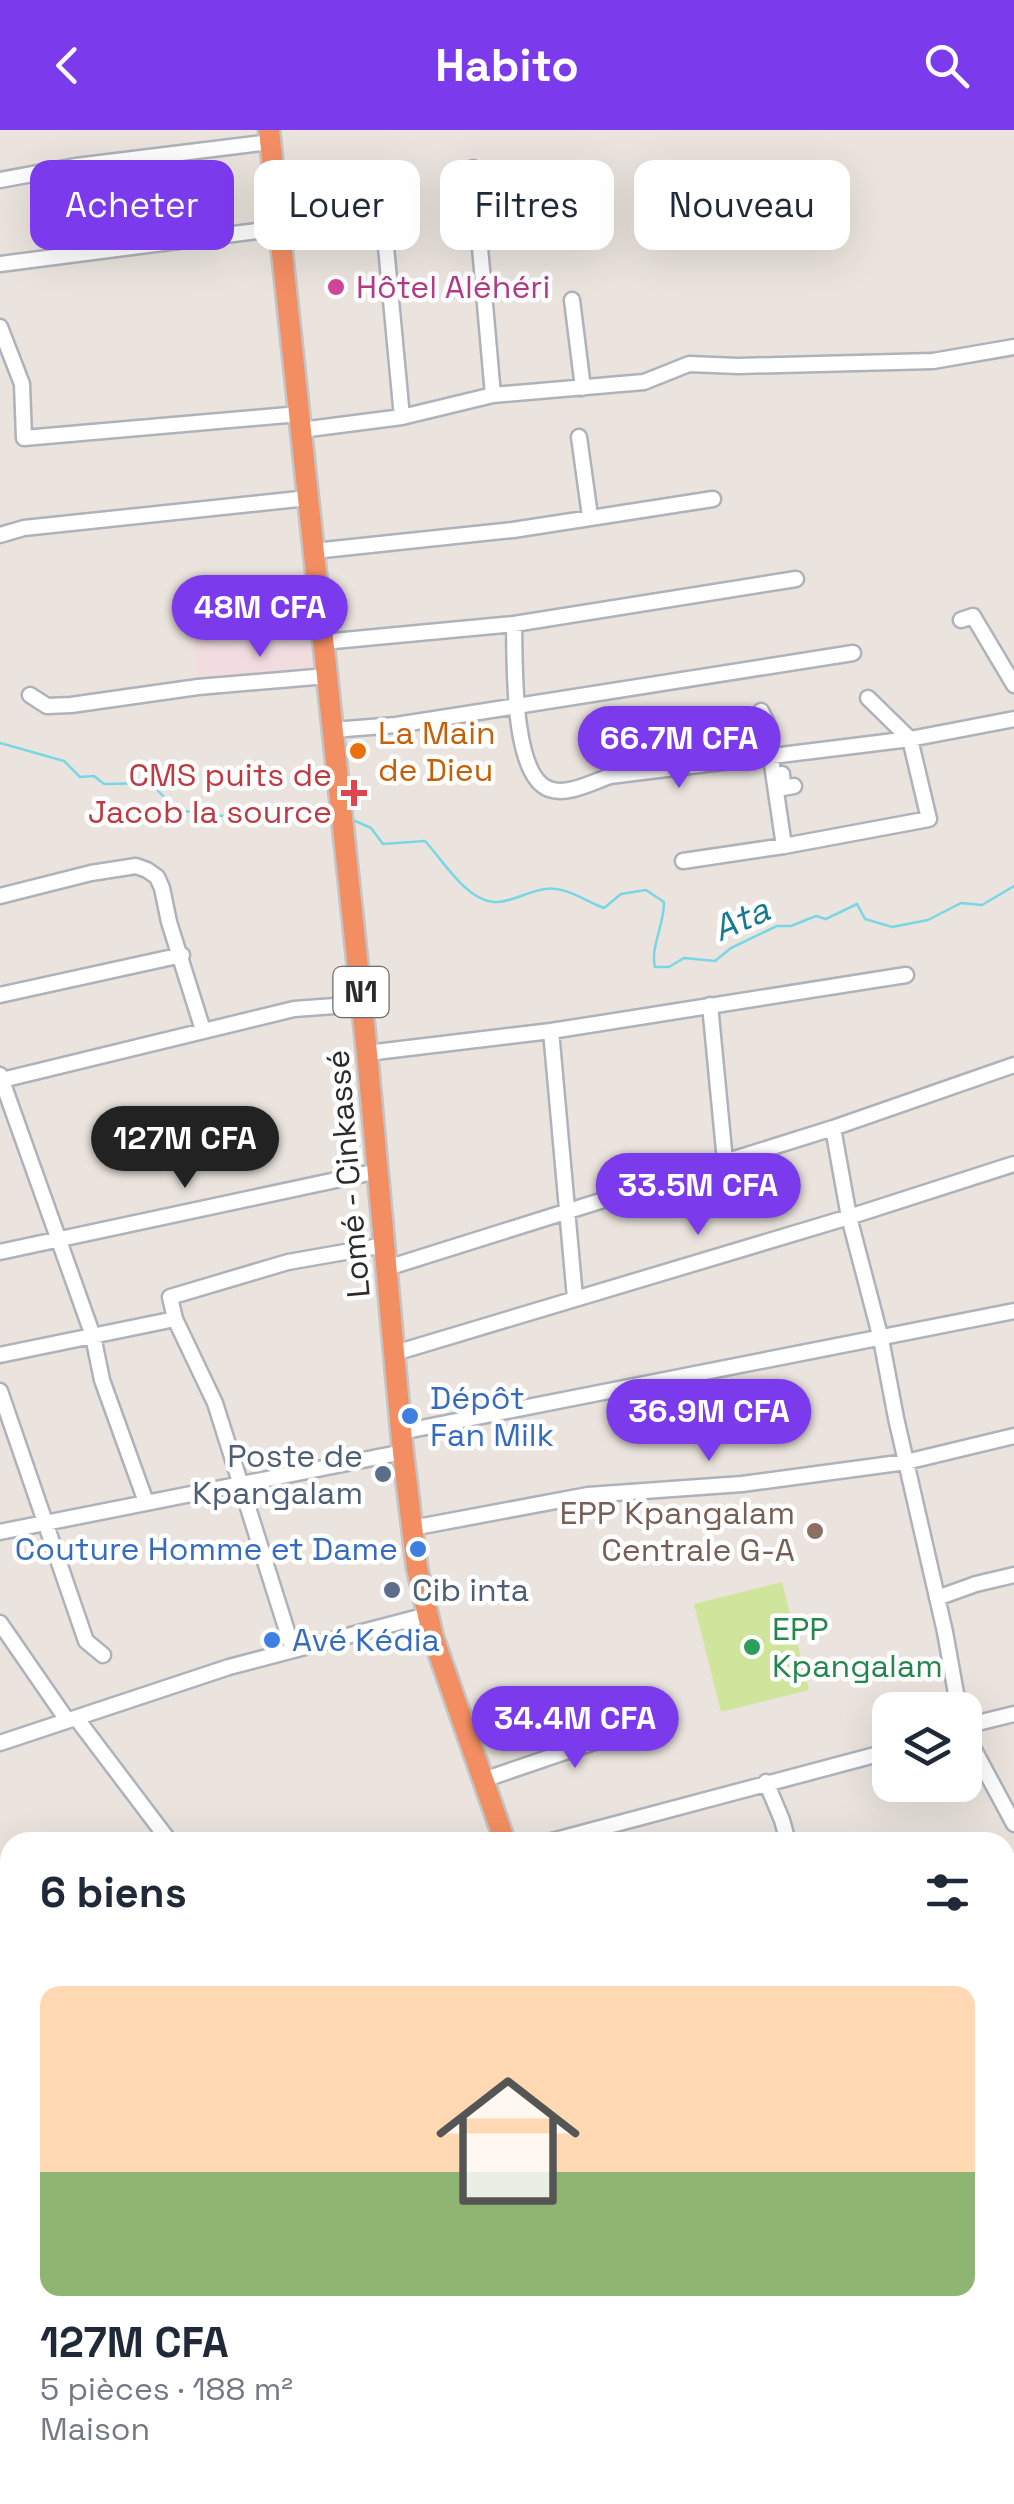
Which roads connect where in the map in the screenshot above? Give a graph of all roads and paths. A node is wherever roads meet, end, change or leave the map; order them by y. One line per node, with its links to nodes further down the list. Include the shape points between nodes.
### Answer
1 (270, 136): 2 (street)
2 (0, 180)
3 (254, 231): 7 (street)
4 (282, 250): 14 (highway, Lomé - Cinkassé / N1)
5 (386, 250): 13 (street)
6 (480, 250): 12 (street)
7 (0, 264)
8 (572, 300): 11 (street)
9 (0, 327): 14 (street, via 22,384 24,438)
10 (1014, 347): 11 (street, via 933,362 689,364 644,382)
11 (583, 388): 12 (street)
12 (493, 395): 13 (street)
13 (402, 417): 14 (street)
14 (300, 422): 16 (highway, Lomé - Cinkassé / N1)
15 (579, 437): 18 (street)
16 (308, 498): 19 (street); 20 (highway, Lomé - Cinkassé / N1)
17 (712, 499): 18 (street)
18 (590, 516): 20 (street)
19 (0, 535)
20 (314, 551): 22 (highway, Lomé - Cinkassé / N1)
21 (796, 579): 25 (street)
22 (317, 584): 23 (street); 26 (highway, Lomé - Cinkassé / N1)
23 (187, 597)
24 (961, 620): 29 (street, via 974,616)
25 (514, 624): 26 (street); 32 (street)
26 (323, 642): 28 (highway, Lomé - Cinkassé / N1)
27 (853, 652): 32 (street)
28 (327, 676): 30 (street, via 71,705 48,706); 35 (highway, Lomé - Cinkassé / N1)
29 (1014, 684)
30 (30, 695)
31 (868, 698): 36 (street)
32 (518, 705): 35 (street); 37 (street, via 526,762 549,790 610,776)
33 (761, 711): 37 (street, via 769,727)
34 (1014, 719): 36 (street)
35 (333, 730): 45 (highway, Lomé - Cinkassé / N1)
36 (910, 739): 37 (street); 39 (street, via 929,819)
37 (770, 761): 38 (street, via 782,767 783,788); 39 (street)
38 (794, 786)
39 (784, 846): 40 (street)
40 (684, 861)
41 (0, 896): 42 (street, via 136,866 162,888)
42 (182, 955): 44 (street); 47 (street)
43 (906, 975): 46 (street)
44 (0, 995)
45 (362, 1004): 47 (street, via 294,1009); 49 (highway, Lomé - Cinkassé / N1)
46 (710, 1005): 48 (street); 53 (street)
47 (203, 1030): 51 (street)
48 (551, 1030): 49 (street); 56 (street)
49 (367, 1054): 55 (highway, Lomé - Cinkassé / N1)
50 (1014, 1065): 52 (street)
51 (1, 1078): 58 (street)
52 (833, 1128): 53 (street); 57 (street)
53 (725, 1162): 56 (street)
54 (1014, 1164): 57 (street)
55 (378, 1171): 58 (street); 59 (highway, Lomé - Cinkassé / N1)
56 (568, 1214): 61 (street); 62 (street)
57 (848, 1217): 62 (street); 66 (street)
58 (60, 1241): 60 (street); 65 (street)
59 (385, 1245): 61 (highway, Lomé - Cinkassé / N1); 64 (street, via 288,1262 170,1296)
60 (0, 1252)
61 (387, 1268): 67 (highway, Lomé - Cinkassé / N1)
62 (575, 1298): 67 (street)
63 (1013, 1310): 66 (street)
64 (176, 1319): 65 (street); 73 (street, via 215,1403)
65 (93, 1336): 68 (street); 74 (street)
66 (881, 1340): 71 (street); 72 (street)
67 (394, 1353): 71 (highway, Lomé - Cinkassé / N1)
68 (0, 1354)
69 (0, 1392): 75 (street)
70 (1014, 1436): 72 (street)
71 (402, 1442): 73 (street); 76 (highway, Lomé - Cinkassé / N1)
72 (906, 1462): 76 (street, via 588,1495); 79 (street)
73 (238, 1483): 74 (street); 82 (street)
74 (146, 1502): 75 (street)
75 (48, 1522): 77 (street); 83 (street, via 86,1640)
76 (412, 1528): 80 (highway, Lomé - Cinkassé / N1)
77 (0, 1532)
78 (1014, 1575): 79 (street)
79 (937, 1598): 84 (street)
80 (427, 1616): 82 (street); 92 (highway, Lomé - Cinkassé / N1)
81 (0, 1622): 86 (street)
82 (293, 1650): 86 (street)
83 (103, 1654)
84 (955, 1692)
85 (1014, 1714): 88 (street)
86 (72, 1720): 89 (street); 95 (street)
87 (652, 1722): 92 (street)
88 (982, 1722)
89 (0, 1742)
90 (872, 1756): 93 (street)
91 (982, 1765): 94 (street)
92 (483, 1780): 96 (highway, Lomé - Cinkassé / N1)
93 (766, 1782): 97 (street); 98 (street)
94 (1014, 1824)
95 (162, 1832)
96 (501, 1832)
97 (584, 1832)
98 (785, 1832)

